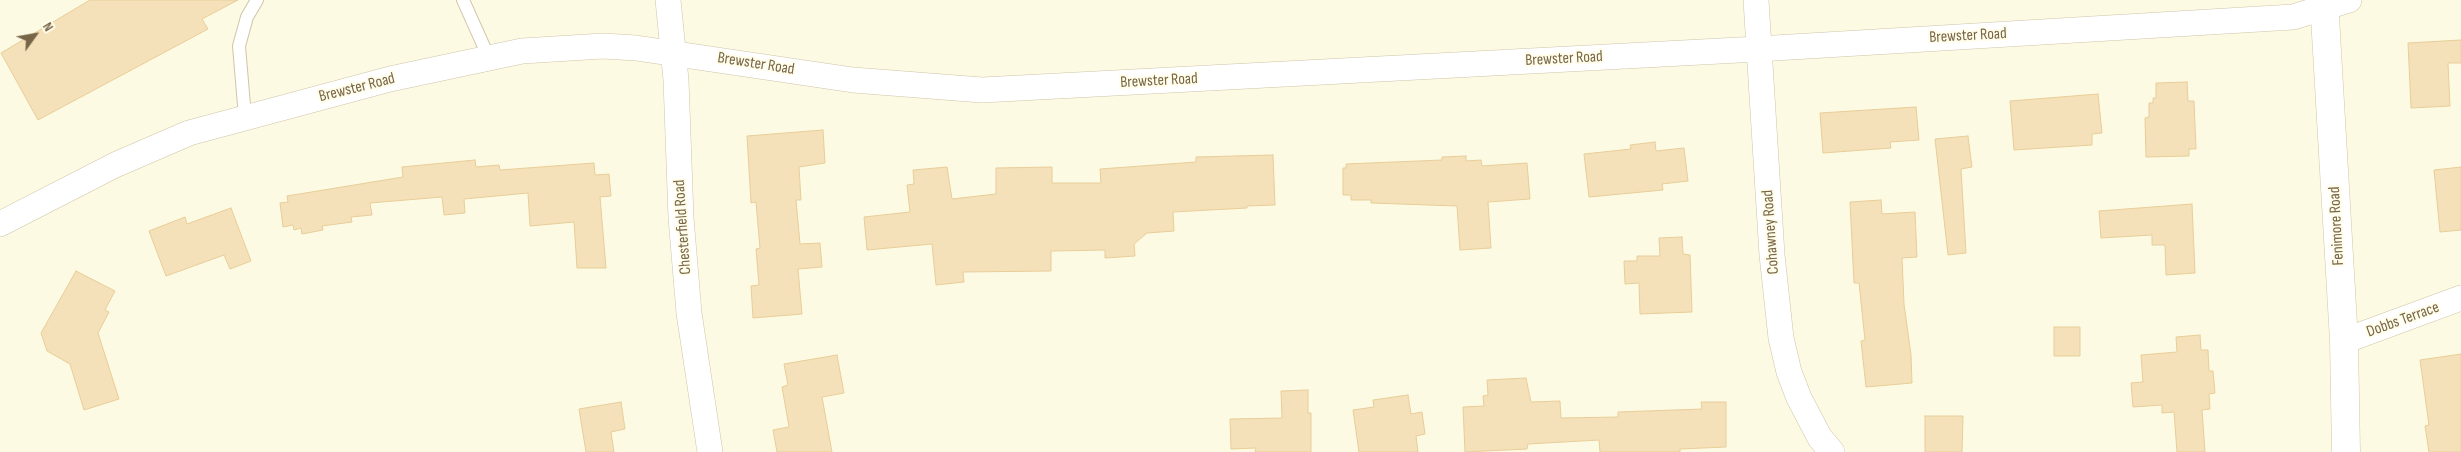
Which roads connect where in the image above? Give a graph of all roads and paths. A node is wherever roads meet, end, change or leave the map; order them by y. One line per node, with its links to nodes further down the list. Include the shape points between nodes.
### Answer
1 (257, 0): 9 (lane, via 246,17 239,46)
2 (463, 0): 8 (lane)
3 (668, 0): 7 (street, Chesterfield Road)
4 (1756, 0): 6 (street, Cohawney Road)
5 (2333, 2): 6 (street, Brewster Road, via 2293,17); 12 (main road, Fenimore Road)
6 (1758, 49): 7 (street, Brewster Road, via 982,90 853,80); 14 (street, Cohawney Road, via 1781,338 1799,398 1820,438)
7 (673, 52): 8 (street, Brewster Road, via 603,46 522,51); 13 (street, Chesterfield Road, via 688,313)
8 (489, 58): 9 (street, Brewster Road, via 390,79)
9 (245, 117): 10 (street, Brewster Road, via 189,133 115,165)
10 (0, 224)
11 (2461, 298): 12 (street, Dobbs Terrace)
12 (2344, 341): 15 (main road, Fenimore Road)
13 (710, 452)
14 (1832, 452)
15 (2346, 452)

